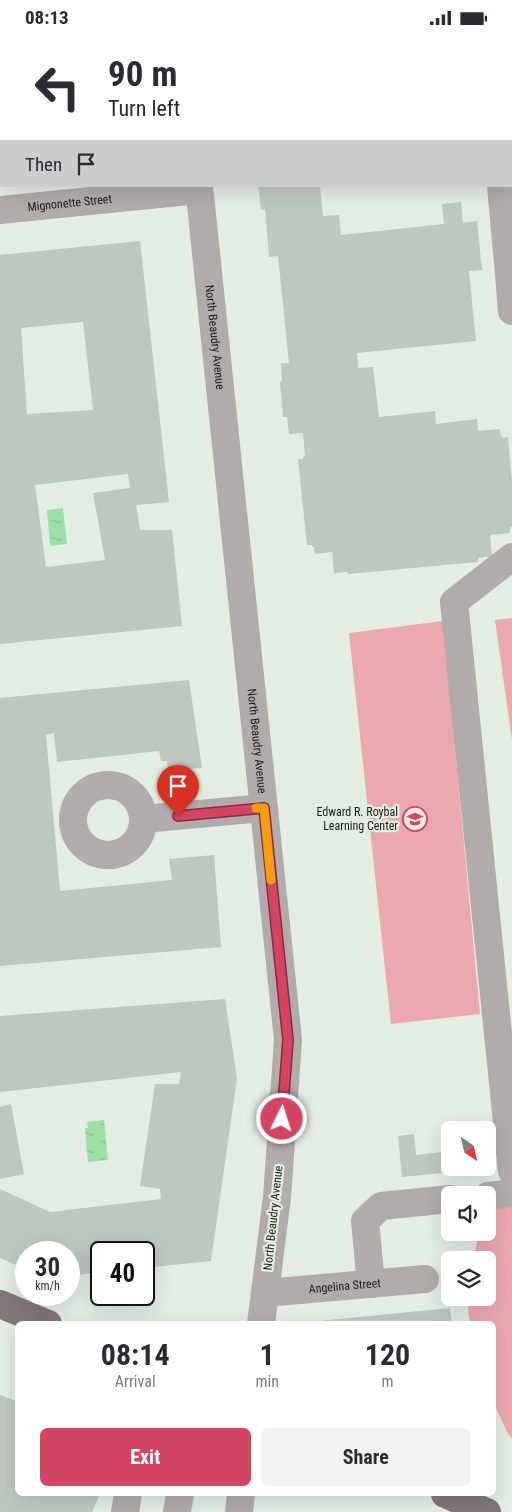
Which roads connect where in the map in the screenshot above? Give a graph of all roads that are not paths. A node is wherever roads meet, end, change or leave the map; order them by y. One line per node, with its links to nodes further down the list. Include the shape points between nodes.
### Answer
1 (501, 187): 4 (street)
2 (199, 188): 3 (street, Mignonette Street); 7 (street, North Beaudry Avenue)
3 (0, 210)
4 (510, 273): 5 (street)
5 (512, 311)
6 (512, 557): 9 (street, via 454,602)
7 (264, 808): 8 (street); 15 (street, North Beaudry Avenue, via 288,1040 277,1197)
8 (143, 819)
9 (512, 1171)
10 (512, 1193): 11 (street)
11 (496, 1194)
12 (441, 1200): 14 (street, via 381,1206 365,1221)
13 (425, 1279): 14 (street, Angelina Street)
14 (371, 1284): 15 (street, Angelina Street)
15 (265, 1293): 18 (street, North Beaudry Avenue)
16 (0, 1304): 17 (main road)
17 (41, 1321)
18 (261, 1321)
19 (128, 1496): 23 (street)
20 (180, 1496): 24 (street)
21 (241, 1496): 25 (street)
22 (450, 1496): 26 (main road)
23 (125, 1512)
24 (177, 1512)
25 (238, 1512)
26 (487, 1512)

